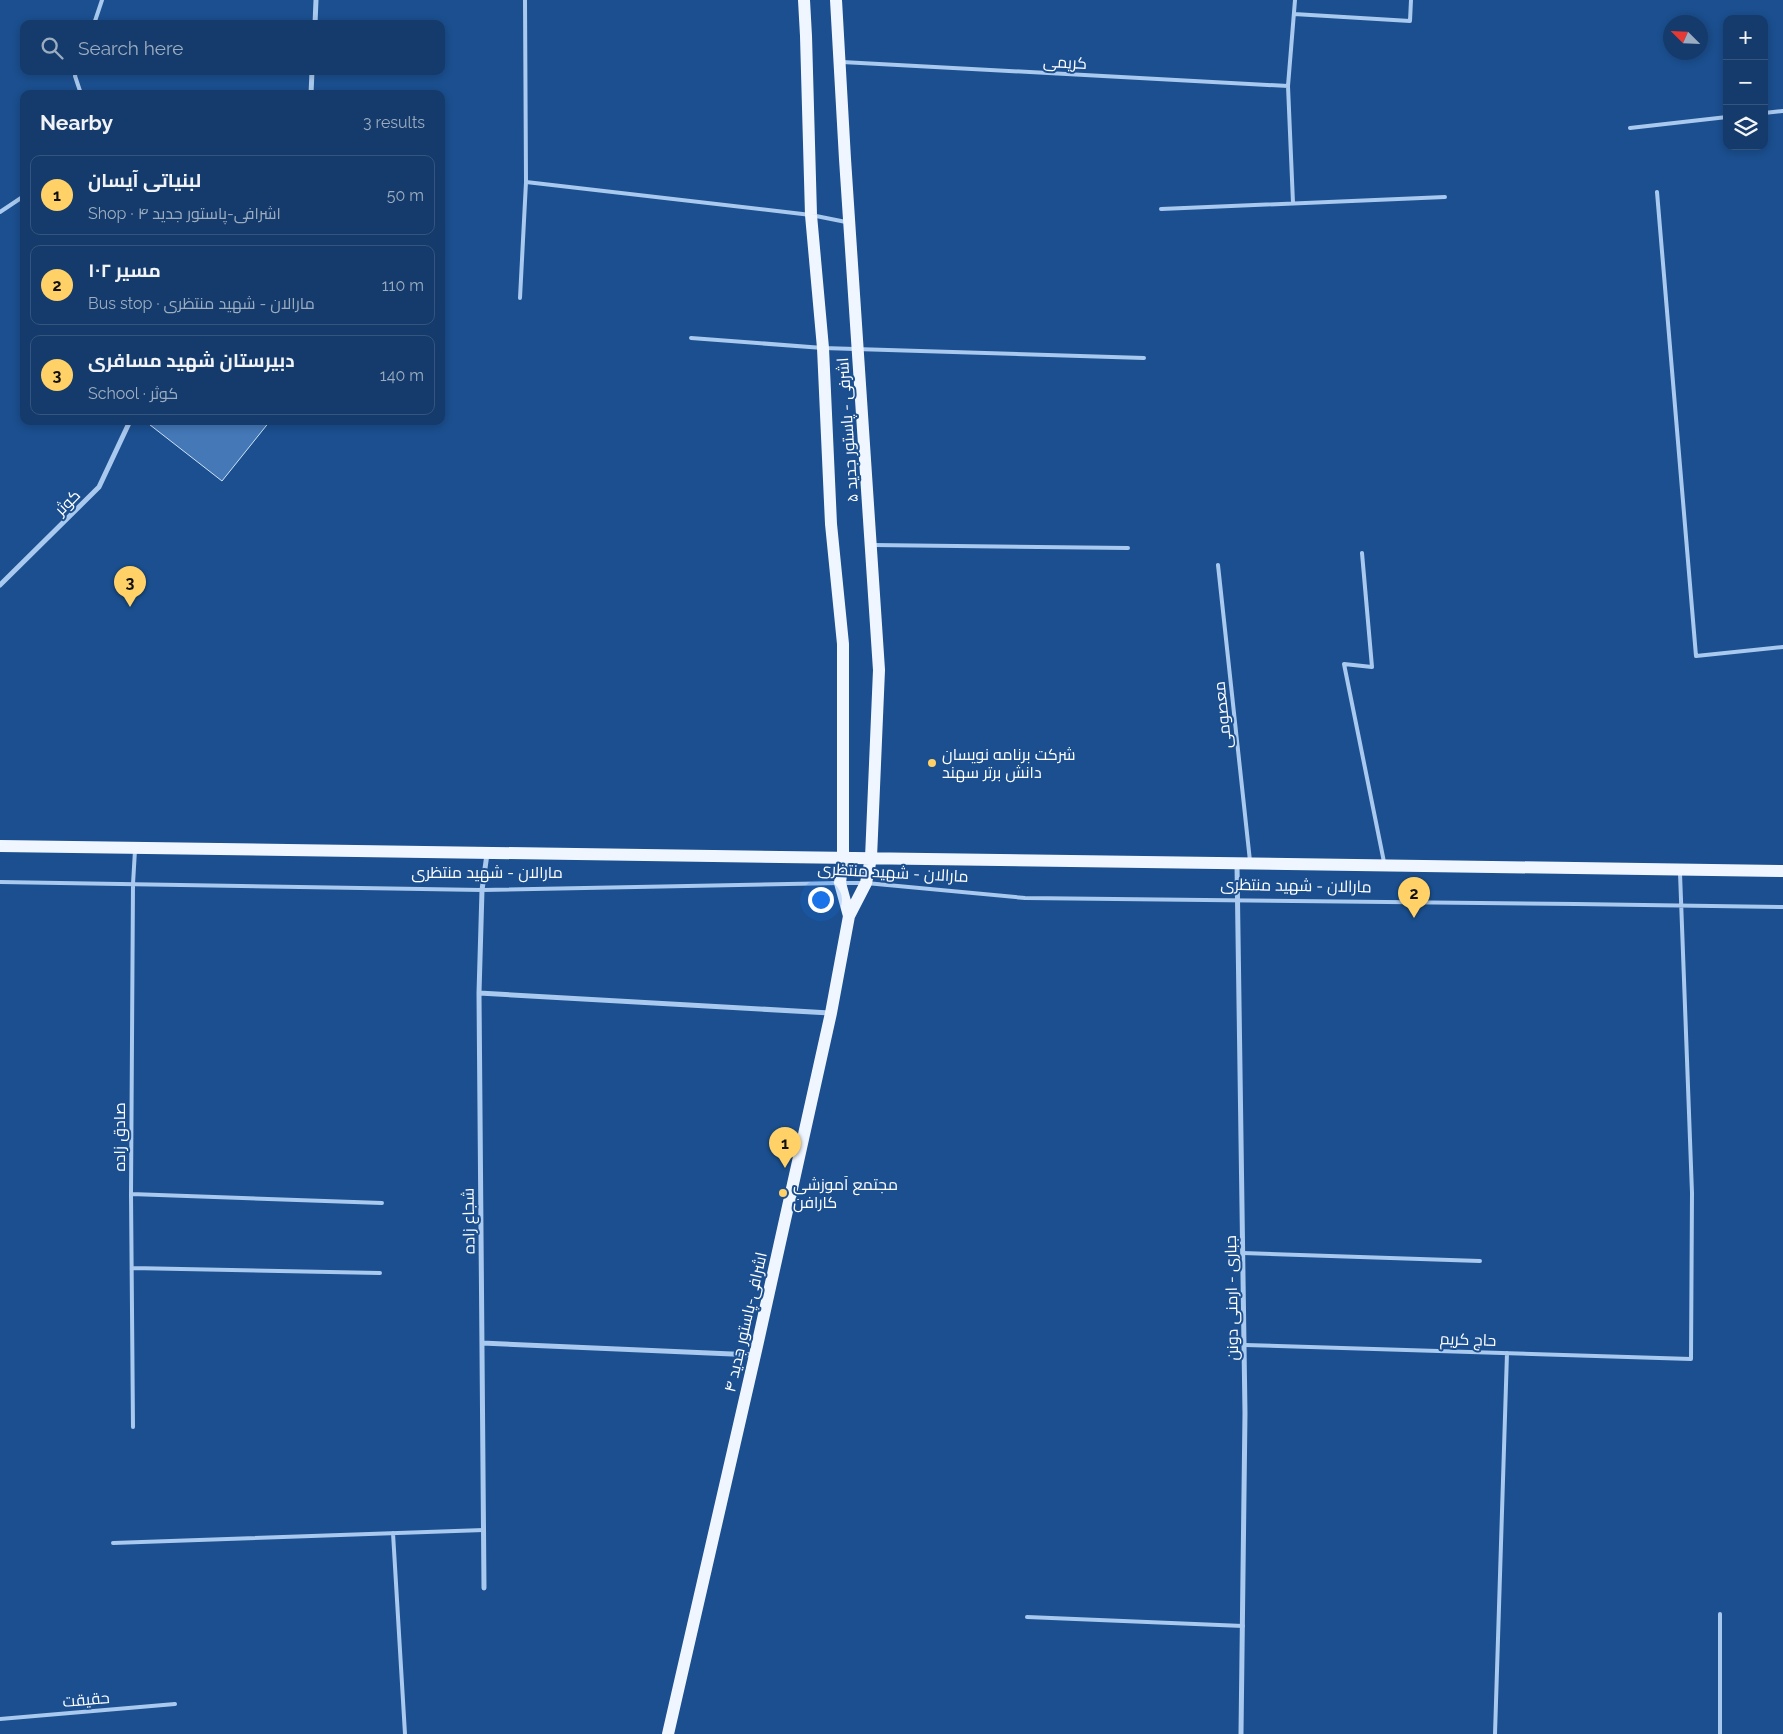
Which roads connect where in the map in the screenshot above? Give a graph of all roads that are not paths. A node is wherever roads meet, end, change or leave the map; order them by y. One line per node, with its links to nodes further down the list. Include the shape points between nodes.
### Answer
1 (102, 0): 9 (lane)
2 (316, 0): 10 (street)
3 (524, 0): 21 (lane)
4 (804, 0): 28 (main road, اشرفی - پاستور جدید ۵)
5 (836, 0): 11 (main road, اشرفی - پاستور جدید ۵)
6 (1295, 0): 8 (lane)
7 (1411, 0): 8 (lane, via 1410,21)
8 (1294, 14): 14 (lane)
9 (95, 20)
10 (315, 20)
11 (839, 62): 14 (lane, کریمی); 29 (main road, اشرفی - پاستور جدید ۵)
12 (75, 75): 15 (lane)
13 (312, 75): 16 (street)
14 (1288, 86): 25 (lane)
15 (80, 90)
16 (311, 90)
17 (1783, 111): 18 (lane)
18 (1768, 113)
19 (1723, 117): 20 (lane)
20 (1630, 128)
21 (526, 182): 28 (lane); 30 (lane)
22 (1657, 192): 41 (lane, via 1696,656)
23 (1445, 197): 25 (lane)
24 (20, 199): 27 (lane)
25 (1293, 203): 26 (lane)
26 (1161, 209)
27 (0, 212)
28 (811, 215): 29 (lane); 32 (main road, اشرفی - پاستور جدید ۵)
29 (849, 223): 33 (main road, اشرفی - پاستور جدید ۵)
30 (520, 298)
31 (691, 338): 32 (lane)
32 (823, 348): 33 (lane); 45 (main road, اشرفی - پاستور جدید ۵, via 831,524 843,644)
33 (858, 349): 34 (lane); 36 (main road, اشرفی - پاستور جدید ۵)
34 (1144, 358)
35 (128, 425): 40 (street, کوثر, via 99,488)
36 (871, 545): 37 (lane); 46 (main road, اشرفی - پاستور جدید ۵, via 879,670)
37 (1128, 548)
38 (1362, 553): 49 (lane, via 1372,667 1344,664)
39 (1218, 565): 48 (lane, معصومی)
40 (0, 585)
41 (1783, 647)
42 (0, 846): 43 (main road, مارالان - شهید منتظری)
43 (135, 848): 44 (main road, مارالان - شهید منتظری); 54 (lane, صادق زاده)
44 (487, 853): 45 (main road, مارالان - شهید منتظری); 56 (street, شجاع زاده)
45 (844, 857): 46 (main road, مارالان - شهید منتظری); 53 (main road, اشرافی-پاستور جدید ۴)
46 (871, 858): 47 (main road, مارالان - شهید منتظری); 55 (main road, اشرافی-پاستور جدید ۴)
47 (1237, 863): 48 (main road, مارالان - شهید منتظری); 57 (street, جباری - ارمنی دونن)
48 (1250, 863): 49 (main road, مارالان - شهید منتظری)
49 (1384, 864): 50 (main road, مارالان - شهید منتظری)
50 (1679, 869): 51 (main road, مارالان - شهید منتظری); 58 (lane)
51 (1783, 871)
52 (0, 882): 54 (lane, مارالان - شهید منتظری)
53 (840, 883): 55 (lane, مارالان - شهید منتظری); 56 (lane, مارالان - شهید منتظری); 60 (main road, اشرافی-پاستور جدید ۴)
54 (133, 884): 56 (lane, مارالان - شهید منتظری); 63 (lane, صادق زاده)
55 (866, 884): 57 (lane, مارالان - شهید منتظری, via 1025,898); 60 (main road, اشرافی-پاستور جدید ۴)
56 (482, 890): 61 (street, شجاع زاده)
57 (1237, 900): 58 (lane, مارالان - شهید منتظری); 65 (street, جباری - ارمنی دونن)
58 (1681, 906): 59 (lane, مارالان - شهید منتظری); 71 (lane, حاج کریم, via 1692,1193 1691,1359)
59 (1783, 908)
60 (849, 916): 62 (main road, اشرافی-پاستور جدید ۴)
61 (478, 993): 62 (street); 69 (street, شجاع زاده)
62 (831, 1013): 72 (main road, اشرافی-پاستور جدید ۴)
63 (131, 1194): 64 (lane); 67 (lane, صادق زاده)
64 (382, 1203)
65 (1243, 1253): 66 (lane); 70 (street, جباری - ارمنی دونن)
66 (1480, 1261)
67 (132, 1268): 68 (lane); 73 (lane, صادق زاده)
68 (380, 1273)
69 (482, 1343): 72 (street); 74 (street, شجاع زاده)
70 (1244, 1345): 71 (lane, حاج کریم); 80 (street, جباری - ارمنی دونن)
71 (1507, 1353): 86 (lane)
72 (755, 1355): 84 (main road, اشرافی-پاستور جدید ۴)
73 (133, 1427)
74 (484, 1530): 75 (lane); 77 (street, شجاع زاده)
75 (393, 1534): 76 (lane); 83 (lane)
76 (113, 1543)
77 (484, 1588)
78 (1720, 1614): 87 (lane)
79 (1027, 1617): 80 (lane)
80 (1243, 1626): 85 (street, جباری - ارمنی دونن)
81 (175, 1704): 82 (lane, حقیقت)
82 (0, 1719)
83 (404, 1734)
84 (668, 1734)
85 (1242, 1734)
86 (1495, 1734)
87 (1720, 1734)

